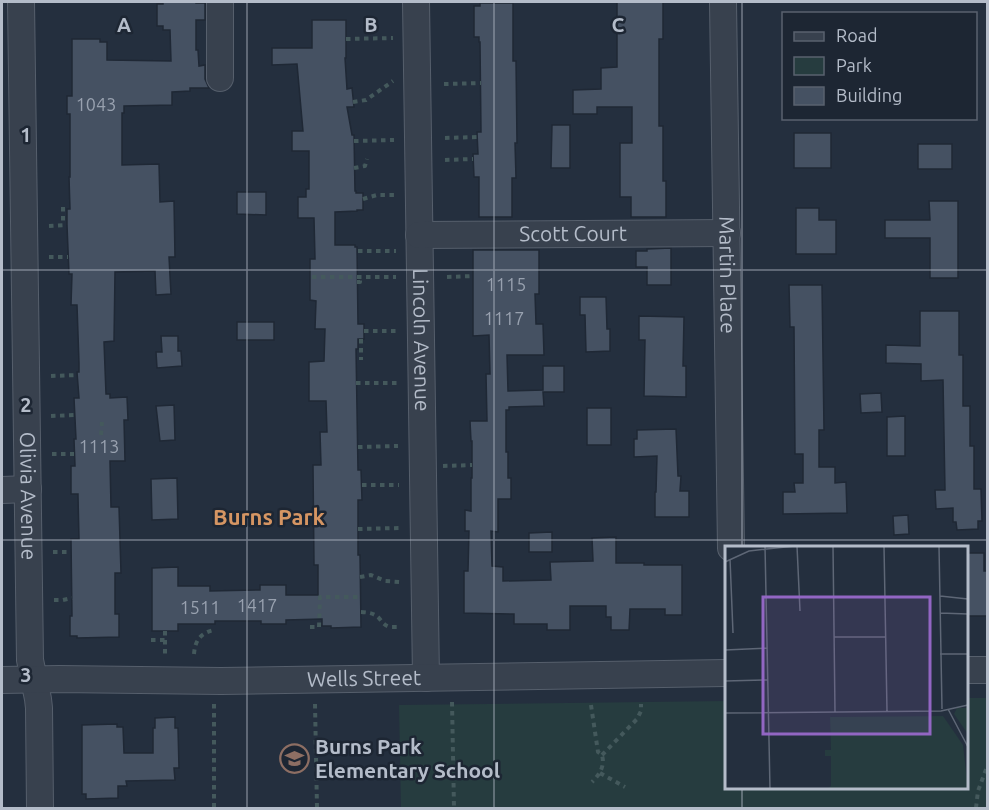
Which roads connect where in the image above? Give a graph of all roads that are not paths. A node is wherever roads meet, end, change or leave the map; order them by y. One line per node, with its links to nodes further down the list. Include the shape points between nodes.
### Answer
1 (21, 2): 8 (street, Olivia Avenue)
2 (220, 2): 5 (street)
3 (416, 2): 7 (street, Lincoln Avenue)
4 (723, 2): 6 (street, Martin Place)
5 (220, 78)
6 (727, 234): 7 (street, Scott Court); 11 (street, Martin Place)
7 (419, 235): 15 (street, Lincoln Avenue)
8 (13, 300): 9 (street, Olivia Avenue)
9 (27, 489): 10 (street); 16 (street, Olivia Avenue, via 30,660)
10 (2, 490)
11 (731, 546)
12 (987, 669): 13 (street)
13 (968, 670)
14 (725, 673): 15 (street, Wells Street)
15 (426, 678): 16 (street, Wells Street)
16 (34, 679): 17 (street, Wells Street); 18 (street, Olivia Avenue, via 39,708)
17 (2, 680)
18 (40, 808)

